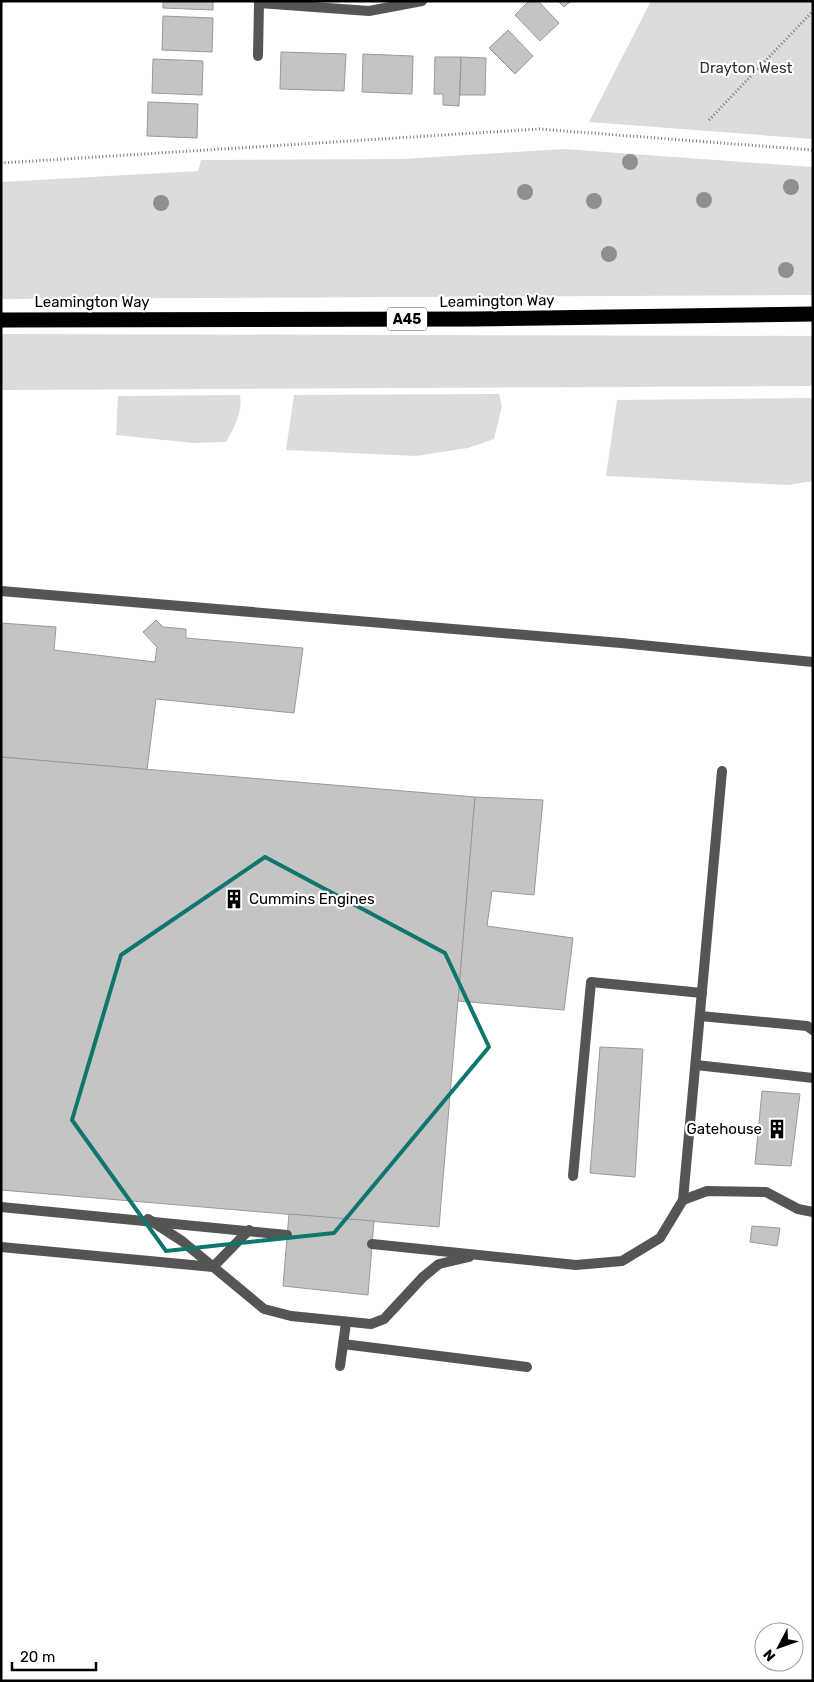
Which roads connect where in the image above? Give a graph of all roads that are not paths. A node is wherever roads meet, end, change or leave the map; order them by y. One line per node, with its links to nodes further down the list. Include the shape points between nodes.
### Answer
1 (422, 1): 2 (street, via 369,11)
2 (259, 2): 3 (street)
3 (258, 56)
4 (813, 314): 5 (highway, Leamington Way / A45)
5 (1, 320)
6 (1, 591): 7 (street)
7 (813, 662)
8 (722, 771): 9 (street)
9 (702, 993): 10 (street); 14 (street, via 591,982)
10 (700, 1016): 11 (street, via 807,1026); 12 (street)
11 (813, 1030)
12 (696, 1065): 13 (street); 15 (street)
13 (813, 1078)
14 (572, 1176)
15 (683, 1200): 17 (street, via 707,1191 766,1192 798,1209); 23 (street, via 660,1238 622,1262 576,1265)
16 (1, 1207): 18 (street)
17 (813, 1212)
18 (148, 1220): 19 (street); 24 (street, via 182,1241)
19 (248, 1230): 20 (street); 24 (street)
20 (288, 1235)
21 (372, 1244): 23 (street)
22 (1, 1247): 24 (street)
23 (490, 1256): 25 (street, via 439,1264 422,1277 384,1319 370,1324)
24 (213, 1267): 25 (street, via 264,1309)
25 (346, 1323): 26 (street)
26 (343, 1344): 27 (street); 28 (street)
27 (340, 1366)
28 (527, 1367)

